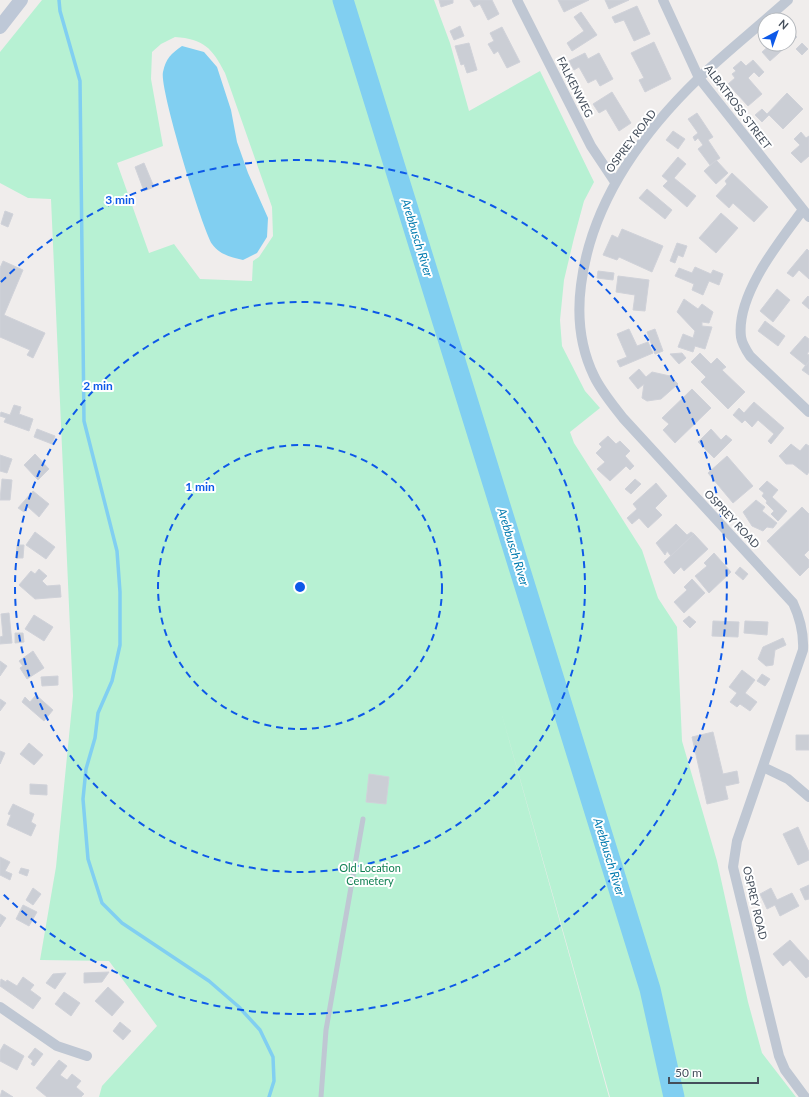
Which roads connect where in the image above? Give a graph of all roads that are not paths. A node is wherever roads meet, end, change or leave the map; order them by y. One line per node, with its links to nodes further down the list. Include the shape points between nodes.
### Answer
1 (22, 0): 6 (main road)
2 (517, 0): 9 (street, FALKENWEG, via 591,146)
3 (663, 0): 8 (street, ALBATROSS STREET)
4 (788, 0): 5 (street, OSPREY ROAD)
5 (774, 12)
6 (0, 26)
7 (757, 27): 8 (street, OSPREY ROAD)
8 (699, 78): 9 (street, OSPREY ROAD, via 647,137); 10 (street, ALBATROSS STREET)
9 (615, 182): 12 (street, OSPREY ROAD, via 592,235 582,272 578,308 580,333 594,376 624,418 793,603 803,631 802,650)
10 (806, 214): 11 (street, via 761,269 743,310 740,325 743,346 750,356)
11 (809, 412)
12 (763, 767): 13 (street, via 788,779); 18 (street, OSPREY ROAD, via 737,841 733,867 779,1056 785,1070)
13 (809, 797)
14 (363, 819): 17 (lane, via 326,1030)
15 (0, 1007): 16 (street, via 57,1046)
16 (87, 1056)
17 (321, 1097)
18 (805, 1097)

